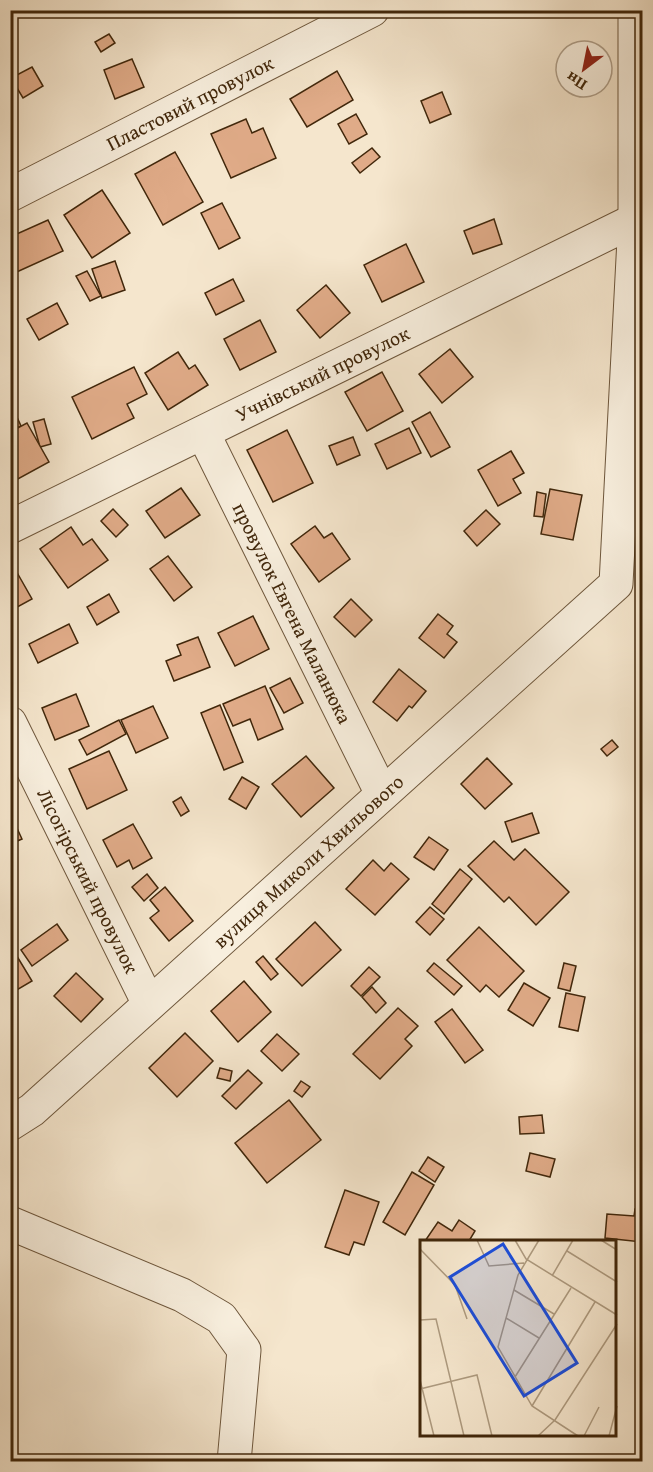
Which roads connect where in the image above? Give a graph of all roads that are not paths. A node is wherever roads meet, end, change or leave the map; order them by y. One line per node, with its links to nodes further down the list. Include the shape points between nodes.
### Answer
1 (372, 10): 3 (street, Пластовий провулок)
2 (635, 10): 4 (street)
3 (10, 195)
4 (635, 220): 5 (street, Учнівський провулок); 8 (street, вулиця Миколи Хвильового, via 609,590)
5 (202, 433): 6 (street, Учнівський провулок); 8 (street, провулок Евгена Маланюка)
6 (10, 528)
7 (10, 723): 9 (street, Лісогірський провулок)
8 (382, 794): 9 (street, вулиця Миколи Хвильового)
9 (149, 1004): 10 (street, вулиця Миколи Хвильового, via 32,1110)
10 (10, 1124)
11 (10, 1223): 12 (street, via 182,1295 221,1318 244,1350)
12 (234, 1461)

